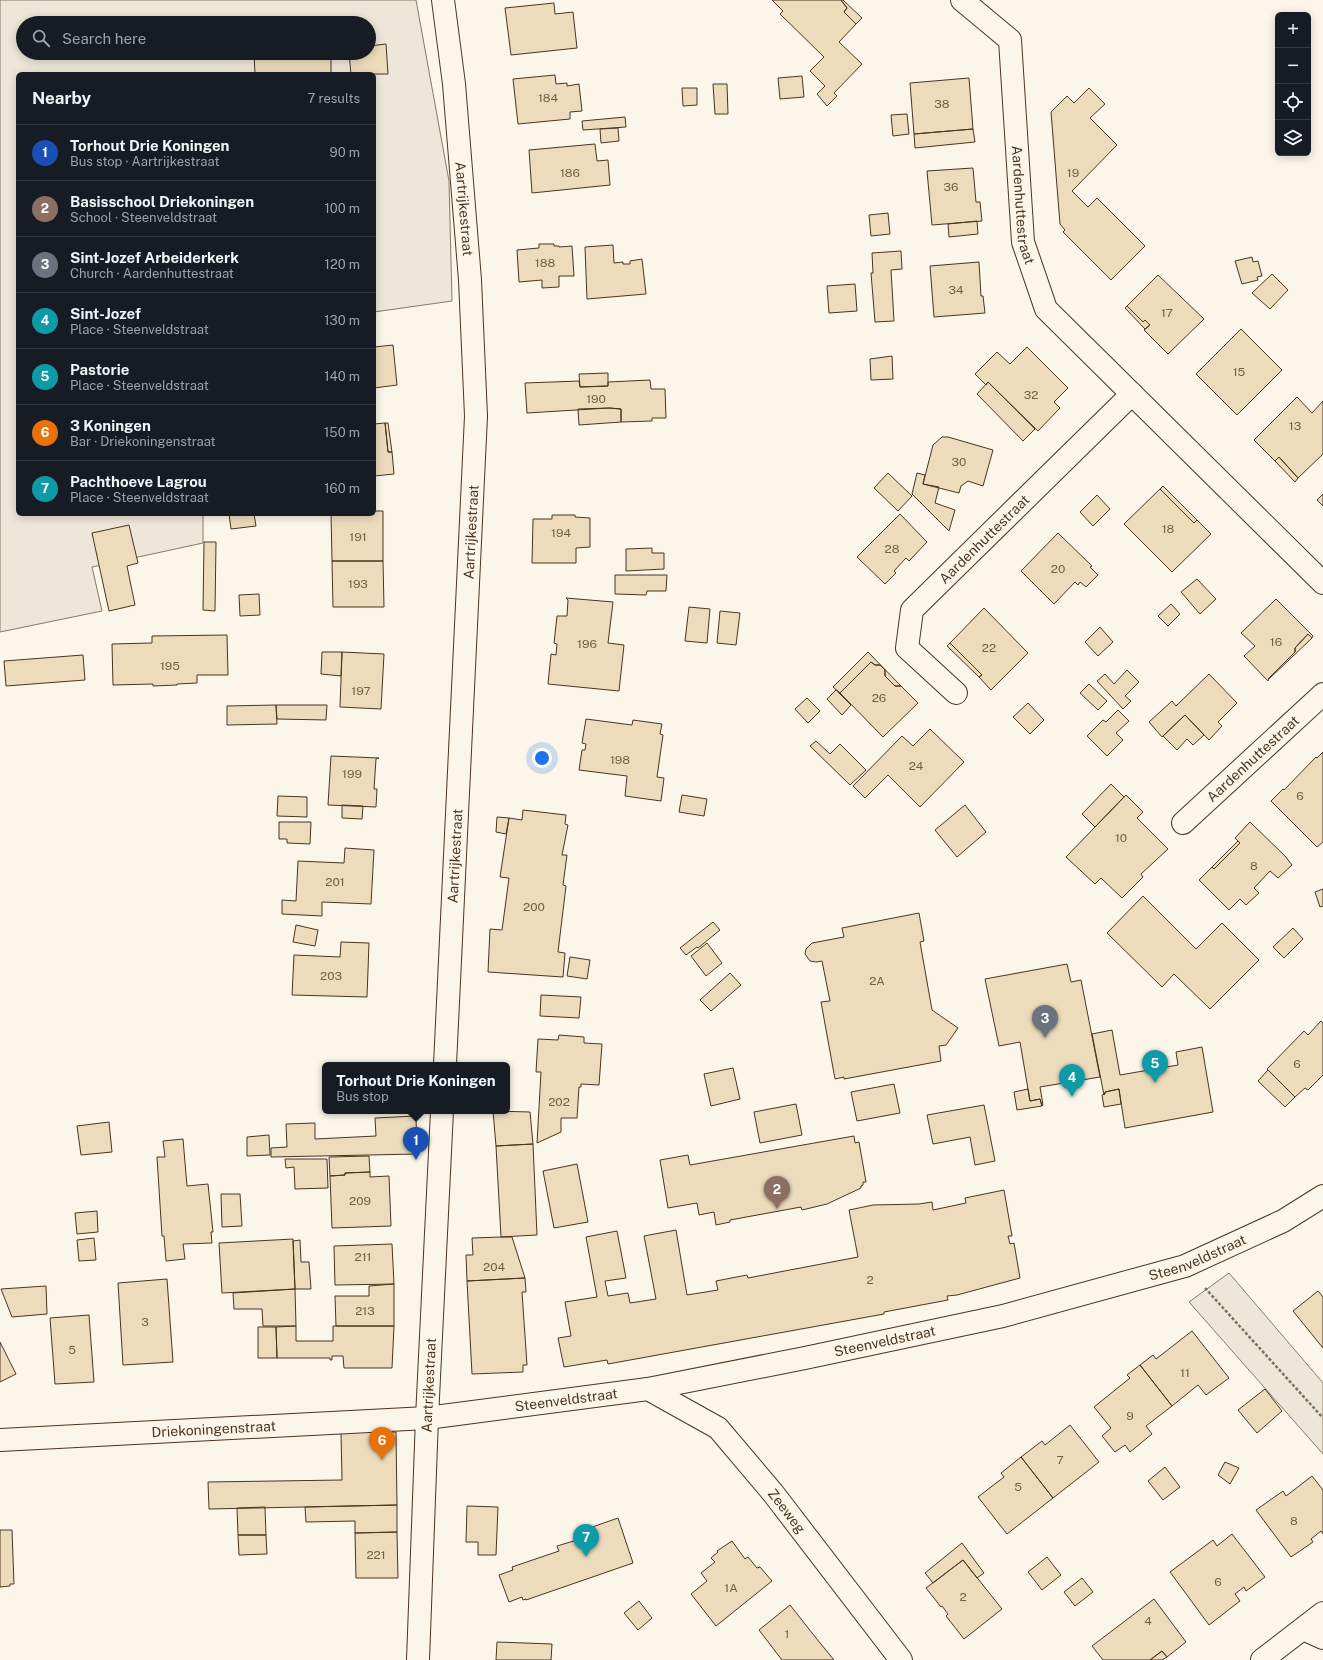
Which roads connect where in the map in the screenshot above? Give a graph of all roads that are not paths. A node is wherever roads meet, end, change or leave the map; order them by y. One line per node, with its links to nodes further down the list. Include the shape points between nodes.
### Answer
1 (443, 0): 8 (street, Aartrijkestraat, via 454,84 470,280 476,416)
2 (962, 0): 3 (street, Aardenhuttestraat, via 1010,40 1023,242 1046,309)
3 (1132, 394): 4 (street, Aardenhuttestraat); 5 (street, Aardenhuttestraat, via 912,610 907,648)
4 (1323, 583)
5 (956, 693)
6 (1323, 694): 7 (street, Aardenhuttestraat)
7 (1183, 823)
8 (445, 1062)
9 (442, 1114): 12 (street, Aartrijkestraat)
10 (1323, 1196): 11 (street, Steenveldstraat, via 1283,1221 1185,1266 1003,1316)
11 (648, 1389): 12 (street, Steenveldstraat); 18 (street, Zeeweg, via 718,1428 773,1493)
12 (427, 1418): 13 (street, Driekoningenstraat); 17 (street, Aartrijkestraat)
13 (0, 1440)
14 (1323, 1613): 15 (street)
15 (1303, 1629): 16 (street); 19 (street)
16 (1323, 1638)
17 (418, 1660)
18 (901, 1660)
19 (1262, 1660)

